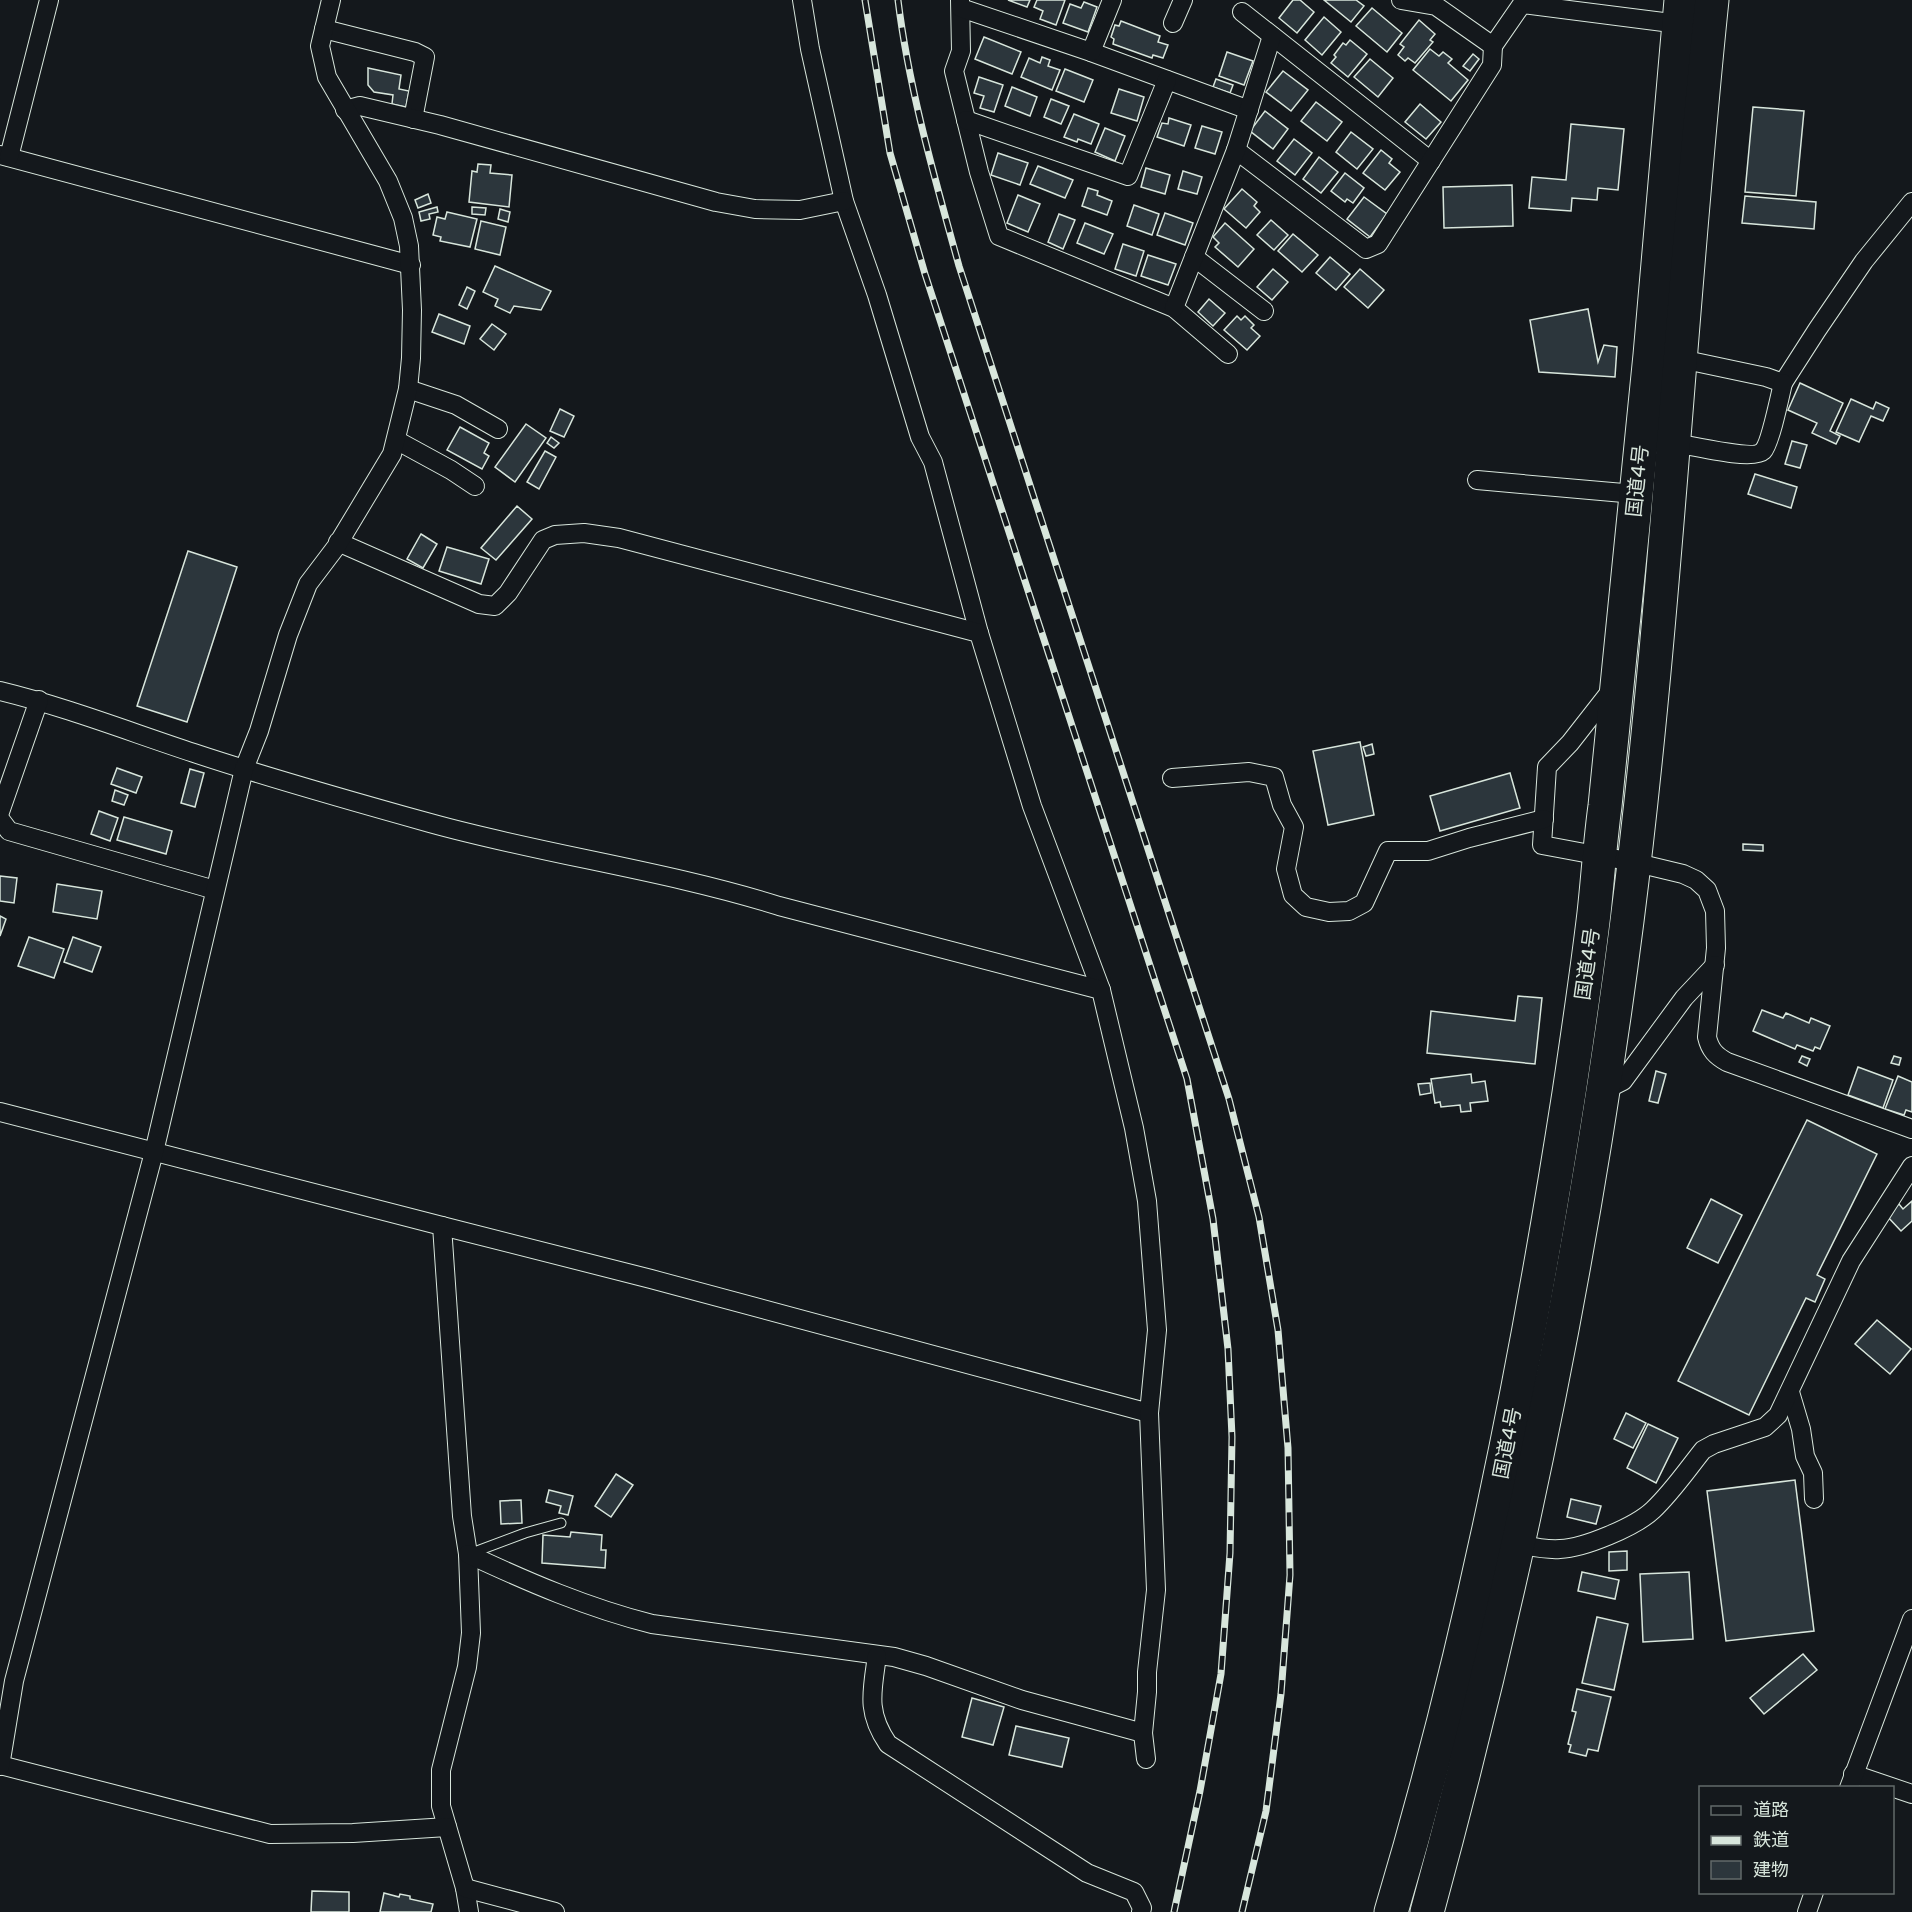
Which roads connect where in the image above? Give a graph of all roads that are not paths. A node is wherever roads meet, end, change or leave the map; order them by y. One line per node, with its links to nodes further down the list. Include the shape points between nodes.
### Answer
1 (49, 0): 22 (street)
2 (331, 0): 12 (street)
3 (802, 0): 24 (street)
4 (1112, 0): 15 (street)
5 (1183, 0): 11 (street)
6 (1401, 0): 14 (street, via 1436,6)
7 (1712, 0): 31 (highway, 国道4号)
8 (960, 4): 15 (street); 20 (street, via 961,51 954,71)
9 (1242, 12): 13 (street)
10 (1680, 12): 14 (street, via 1522,4); 39 (highway, 国道4号)
11 (1173, 23)
12 (324, 29): 17 (street, via 320,46 323,63); 19 (street, via 425,57)
13 (1272, 36): 18 (street); 23 (street)
14 (1493, 46): 23 (street, via 1492,65)
15 (1091, 52): 16 (street)
16 (1167, 80): 18 (street); 20 (street, via 1128,176)
17 (345, 110): 19 (street, via 360,106); 27 (street, via 388,181 403,218)
18 (1249, 110): 21 (street)
19 (413, 118): 24 (street, via 716,202 755,209 801,210)
20 (966, 120): 28 (street, via 999,236)
21 (1236, 150): 23 (street, via 1366,249 1378,244); 26 (street)
22 (5, 156): 27 (street)
23 (1431, 161)
24 (844, 201): 41 (street, via 920,437 933,462)
25 (1912, 202): 32 (street, via 1864,261)
26 (1194, 257): 28 (street); 29 (street)
27 (411, 265): 33 (street)
28 (1173, 308): 30 (street)
29 (1264, 311)
30 (1228, 354)
31 (1681, 360): 32 (street); 36 (highway, 国道4号)
32 (1783, 383): 36 (street, via 1768,440 1757,455)
33 (408, 389): 34 (street, via 456,405); 35 (street)
34 (498, 429)
35 (396, 440): 38 (street); 40 (street, via 381,474)
36 (1674, 443): 51 (highway, 国道4号)
37 (1477, 480): 39 (street)
38 (475, 486)
39 (1635, 494): 42 (highway, 国道4号)
40 (338, 542): 41 (street, via 479,604 495,606 543,540 584,533 630,541); 45 (street, via 308,584)
41 (979, 633): 54 (street, via 1032,806)
42 (1618, 683): 49 (street, via 1547,767); 50 (highway, 国道4号)
43 (0, 691): 44 (street)
44 (39, 700): 45 (street); 47 (street)
45 (244, 770): 52 (street); 54 (street, via 498,841 728,890)
46 (1172, 778): 49 (street, via 1249,772 1274,777 1294,827 1286,868 1293,895 1306,907 1329,912 1349,911 1364,903 1388,851 1428,851)
47 (0, 812)
48 (0, 819): 52 (street, via 9,831)
49 (1544, 819): 50 (street, via 1542,845)
50 (1598, 855): 51 (street); 83 (highway, 国道4号, via 1569,1091 1511,1422 1457,1668)
51 (1633, 862): 53 (street, via 1683,874 1707,890 1716,920); 55 (highway, 国道4号)
52 (215, 890): 58 (street)
53 (1715, 965): 55 (street, via 1684,998 1623,1081); 57 (street, via 1707,1037 1715,1054 1727,1062)
54 (1101, 990): 62 (street, via 1147,1201 1157,1330)
55 (1603, 1091): 65 (highway, 国道4号, via 1573,1275)
56 (0, 1112): 58 (street)
57 (1912, 1129)
58 (154, 1152): 60 (street); 69 (street)
59 (1912, 1166): 61 (street, via 1851,1261)
60 (442, 1226): 62 (street); 66 (street)
61 (1790, 1392): 63 (street, via 1805,1456 1814,1473); 65 (street, via 1778,1415 1765,1427 1703,1449 1653,1510 1636,1524 1562,1549)
62 (1149, 1413): 70 (street, via 1156,1590)
63 (1814, 1499)
64 (561, 1523): 66 (lane)
65 (1519, 1544): 84 (highway, 国道4号)
66 (468, 1554): 68 (street, via 526,1581 631,1619); 77 (street, via 470,1653 441,1770 441,1806)
67 (1912, 1618): 73 (street)
68 (877, 1656): 70 (street, via 926,1666 1022,1700); 82 (street, via 872,1709 888,1744 1087,1873 1134,1892)
69 (7, 1681): 72 (street)
70 (1143, 1733): 71 (street)
71 (1146, 1759)
72 (0, 1765): 77 (street, via 270,1834)
73 (1851, 1781): 74 (street)
74 (1874, 1786)
75 (1894, 1790): 76 (street)
76 (1912, 1794)
77 (447, 1827): 78 (street)
78 (465, 1888): 80 (street); 81 (street)
79 (1814, 1894): 85 (street)
80 (469, 1912)
81 (555, 1912)
82 (1141, 1912)
83 (1391, 1912)
84 (1427, 1912)
85 (1807, 1912)

